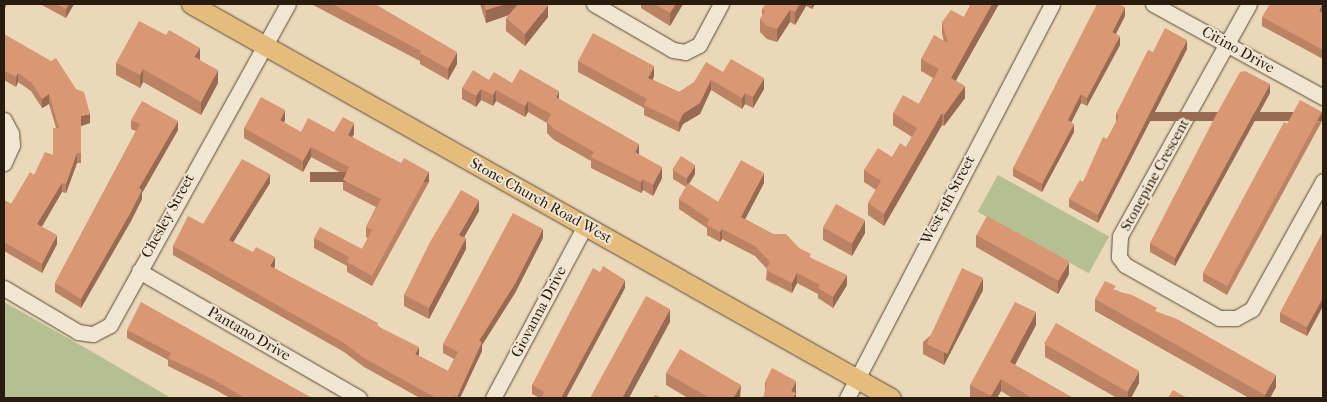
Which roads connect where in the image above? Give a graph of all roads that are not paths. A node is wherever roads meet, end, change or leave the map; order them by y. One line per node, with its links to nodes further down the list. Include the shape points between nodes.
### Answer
1 (192, 4): 9 (main road, Stone Church Road West)
2 (288, 4): 9 (street, Chesley Street)
3 (594, 4): 4 (street, via 673,50 685,52 699,45)
4 (721, 4)
5 (1052, 4): 17 (street, West 5th Street)
6 (1153, 4): 8 (street, Citino Drive)
7 (1249, 4): 8 (street)
8 (1228, 44): 10 (street, Citino Drive); 13 (street, Stonepine Crescent, via 1120,236 1119,257 1219,318 1236,318 1252,309)
9 (266, 45): 14 (main road, Stone Church Road West); 15 (street, Chesley Street)
10 (1323, 97)
11 (4, 120): 12 (street, via 11,133 12,144)
12 (4, 163)
13 (1323, 181)
14 (585, 226): 17 (main road, Stone Church Road West); 19 (street, Giovanna Drive)
15 (139, 271): 16 (street, Chesley Street, via 110,325 94,334 78,332); 18 (street, Pantano Drive)
16 (4, 288)
17 (857, 378): 20 (street, West 5th Street); 21 (main road, Stone Church Road West)
18 (360, 398)
19 (492, 398)
20 (848, 398)
21 (890, 398)

